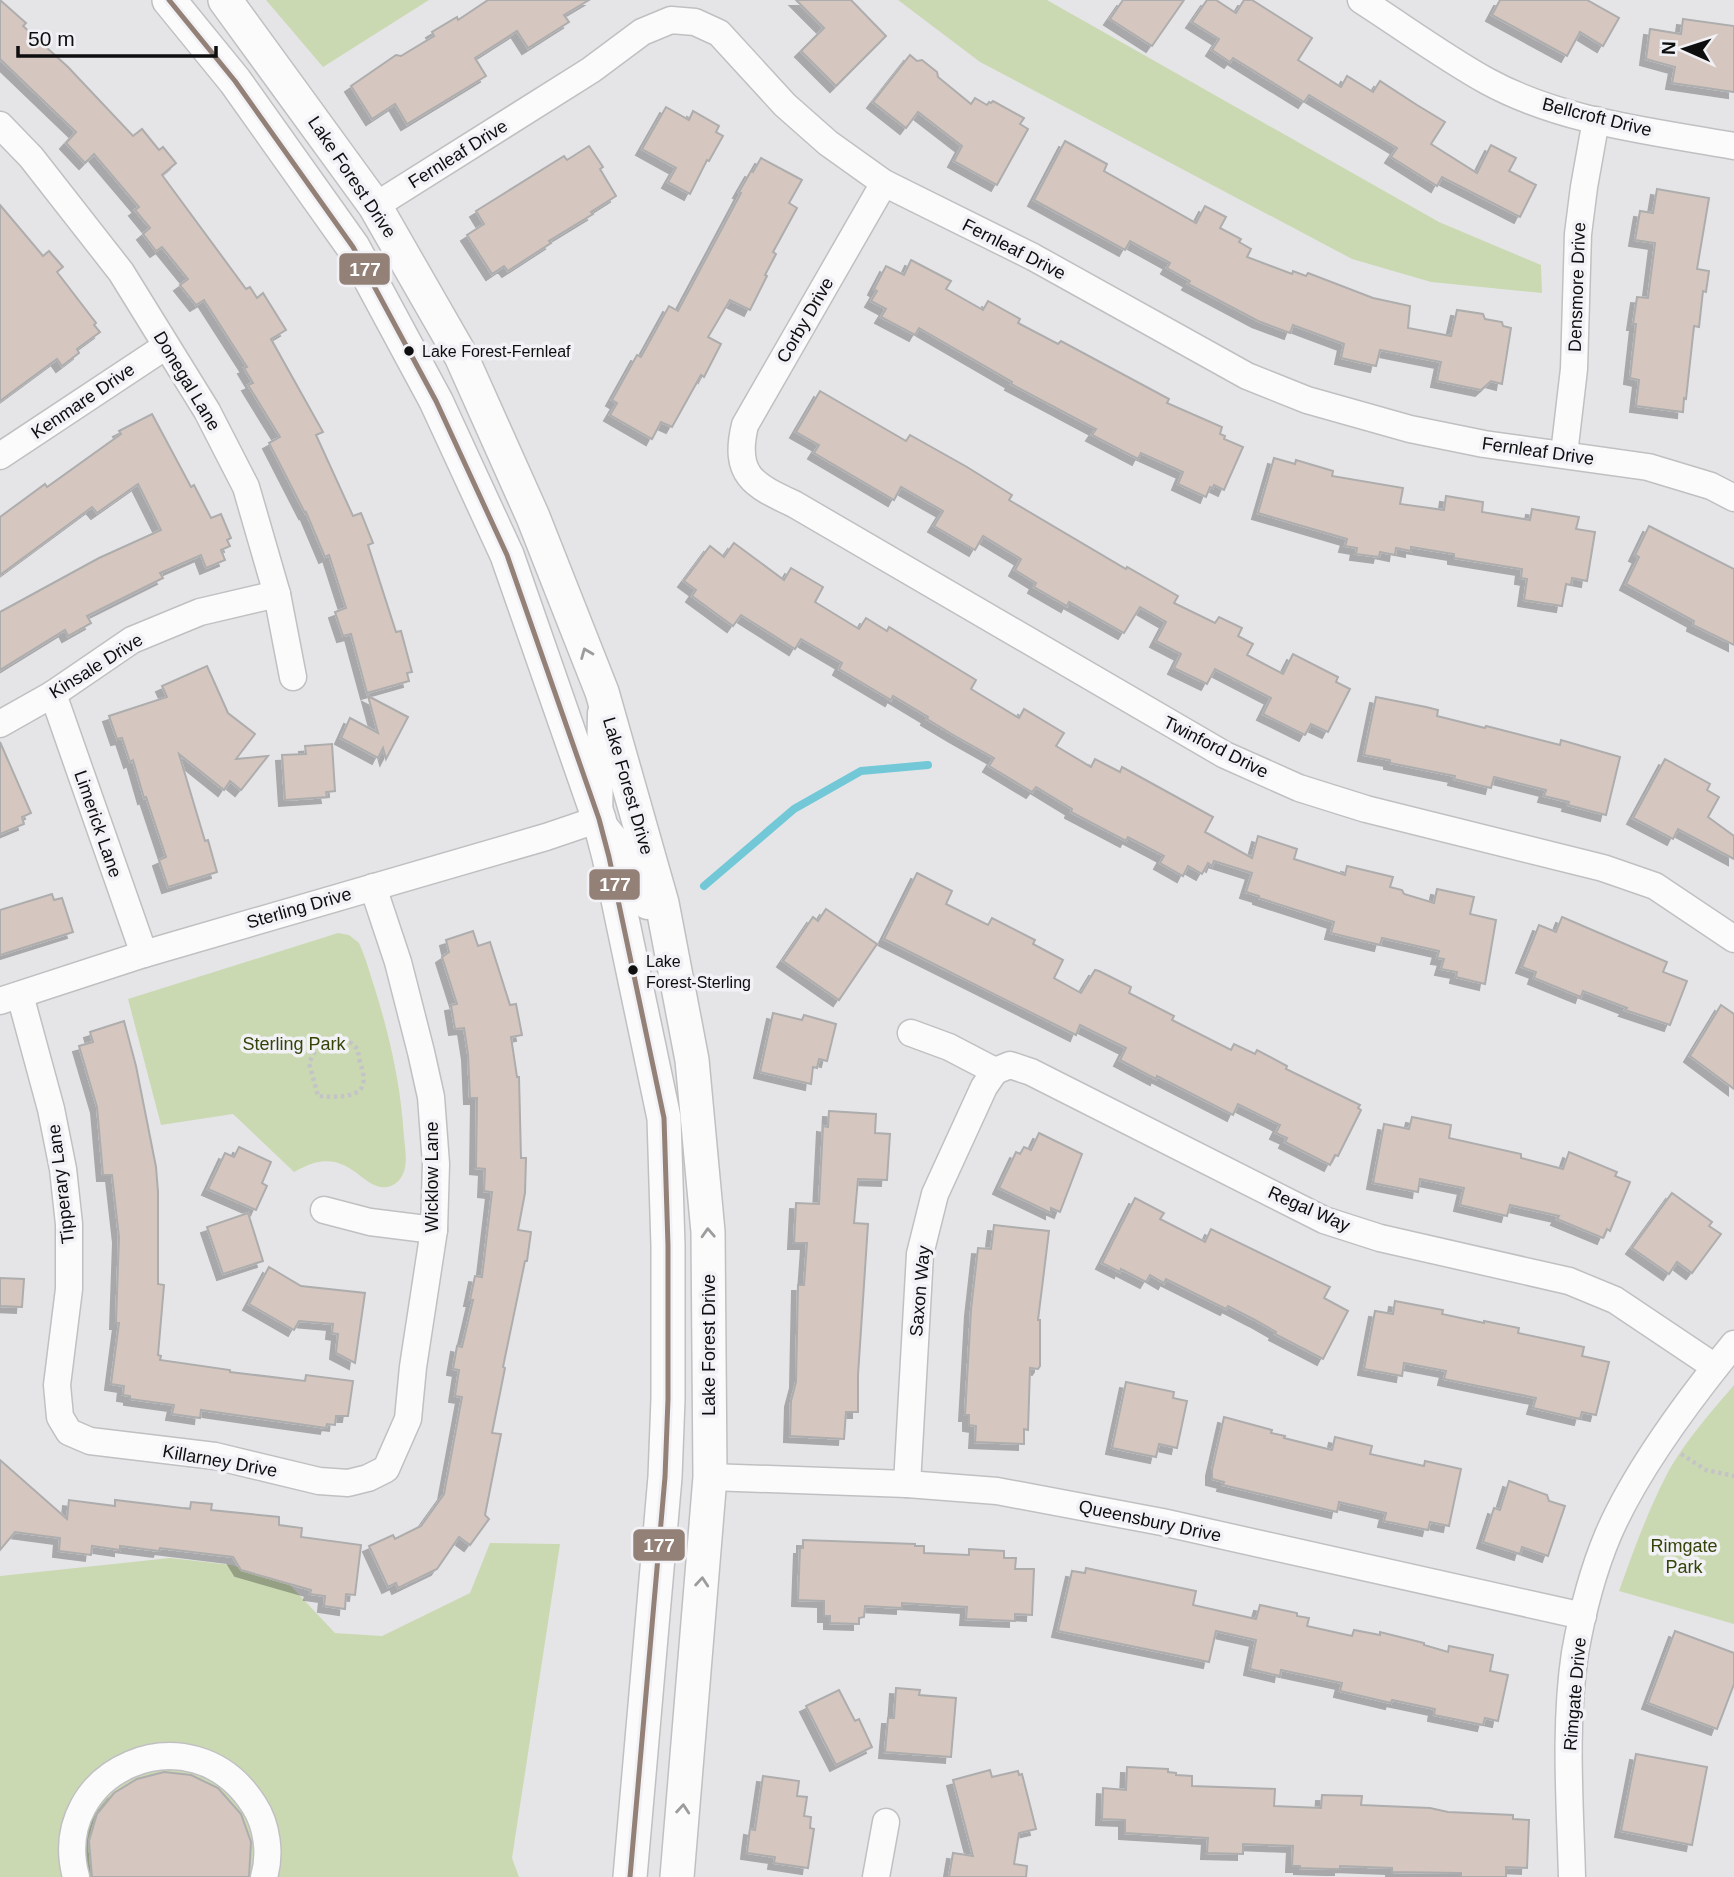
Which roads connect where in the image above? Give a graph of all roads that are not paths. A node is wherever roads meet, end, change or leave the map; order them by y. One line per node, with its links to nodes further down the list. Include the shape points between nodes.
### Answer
1 (169, 0): 19 (main road, Lake Forest Drive, via 235,81 353,247 436,401 506,555)
2 (225, 0): 8 (main road, Lake Forest Drive)
3 (1361, 0): 4 (street, Bellcroft Drive, via 1489,82 1540,104)
4 (1596, 120): 6 (street, Bellcroft Drive); 10 (street, Densmore Drive, via 1578,234 1574,369)
5 (0, 125): 9 (street, Donegal Lane, via 31,157 121,272)
6 (1734, 146)
7 (884, 183): 8 (street, Fernleaf Drive, via 785,105 719,33 695,22 671,20 642,32 592,70); 10 (street, Fernleaf Drive, via 1044,263 1247,376 1307,400 1410,429); 12 (street, Corby Drive, via 745,425)
8 (375, 206): 16 (main road, Lake Forest Drive, one-way to 8, via 533,517 461,356)
9 (166, 346): 11 (street, Kenmare Drive); 14 (street, Donegal Lane, via 246,486)
10 (1564, 454): 13 (street, Fernleaf Drive, via 1648,467 1711,486)
11 (0, 456)
12 (741, 463): 21 (street, Twinford Drive, via 761,489 1225,755 1299,788 1366,810 1603,868 1655,886)
13 (1734, 499)
14 (277, 594): 15 (street, Donegal Lane); 17 (street, Kinsale Drive, via 200,612 132,640)
15 (293, 677)
16 (602, 692): 19 (street); 24 (main road, Lake Forest Drive, via 662,903)
17 (53, 694): 18 (street, Kinsale Drive); 22 (street, Limerick Lane)
18 (0, 724)
19 (600, 819): 20 (street, Sterling Drive); 24 (street, via 632,860); 31 (main road, Lake Forest Drive, via 664,1118)
20 (373, 887): 22 (street, Sterling Drive); 28 (street, Wicklow Lane, via 398,962 431,1097)
21 (1734, 939)
22 (144, 954): 23 (street, Sterling Drive)
23 (10, 998): 32 (street, Tipperary Lane, via 51,1109 63,1169 69,1289 57,1384)
24 (681, 1007): 34 (main road, Lake Forest Drive, one-way to 24, via 708,1232 692,1060)
25 (911, 1033): 26 (street, Regal Way)
26 (995, 1071): 30 (street, Regal Way, via 1010,1065 1031,1072 1324,1220 1380,1238 1569,1281 1615,1300); 35 (street, Saxon Way, via 935,1194 920,1254)
27 (324, 1210): 28 (street, via 370,1222)
28 (434, 1230): 33 (street, Wicklow Lane, via 408,1419)
29 (1734, 1344): 30 (street, Rimgate Drive)
30 (1715, 1367): 37 (street, Rimgate Drive, via 1633,1485 1609,1534)
31 (668, 1399): 34 (main road, via 688,1423); 36 (main road, Lake Forest Drive)
32 (60, 1417): 33 (street, Killarney Drive, via 69,1432 90,1441 215,1456 319,1481 348,1483)
33 (386, 1469)
34 (710, 1477): 35 (street, Queensbury Drive); 36 (main road, via 677,1560); 42 (main road, Lake Forest Drive, one-way to 34)
35 (907, 1484): 37 (street, Queensbury Drive, via 997,1491 1094,1509)
36 (657, 1581): 41 (main road, Lake Forest Drive)
37 (1583, 1616): 44 (street, Rimgate Drive, via 1575,1655 1569,1738)
38 (886, 1822): 43 (street)
39 (76, 1877): 40 (street, via 74,1838 82,1811 97,1788 144,1758 172,1755 199,1759 225,1771 245,1790 260,1813 267,1840)
40 (264, 1877)
41 (630, 1877)
42 (677, 1877)
43 (876, 1877)
44 (1572, 1877)

